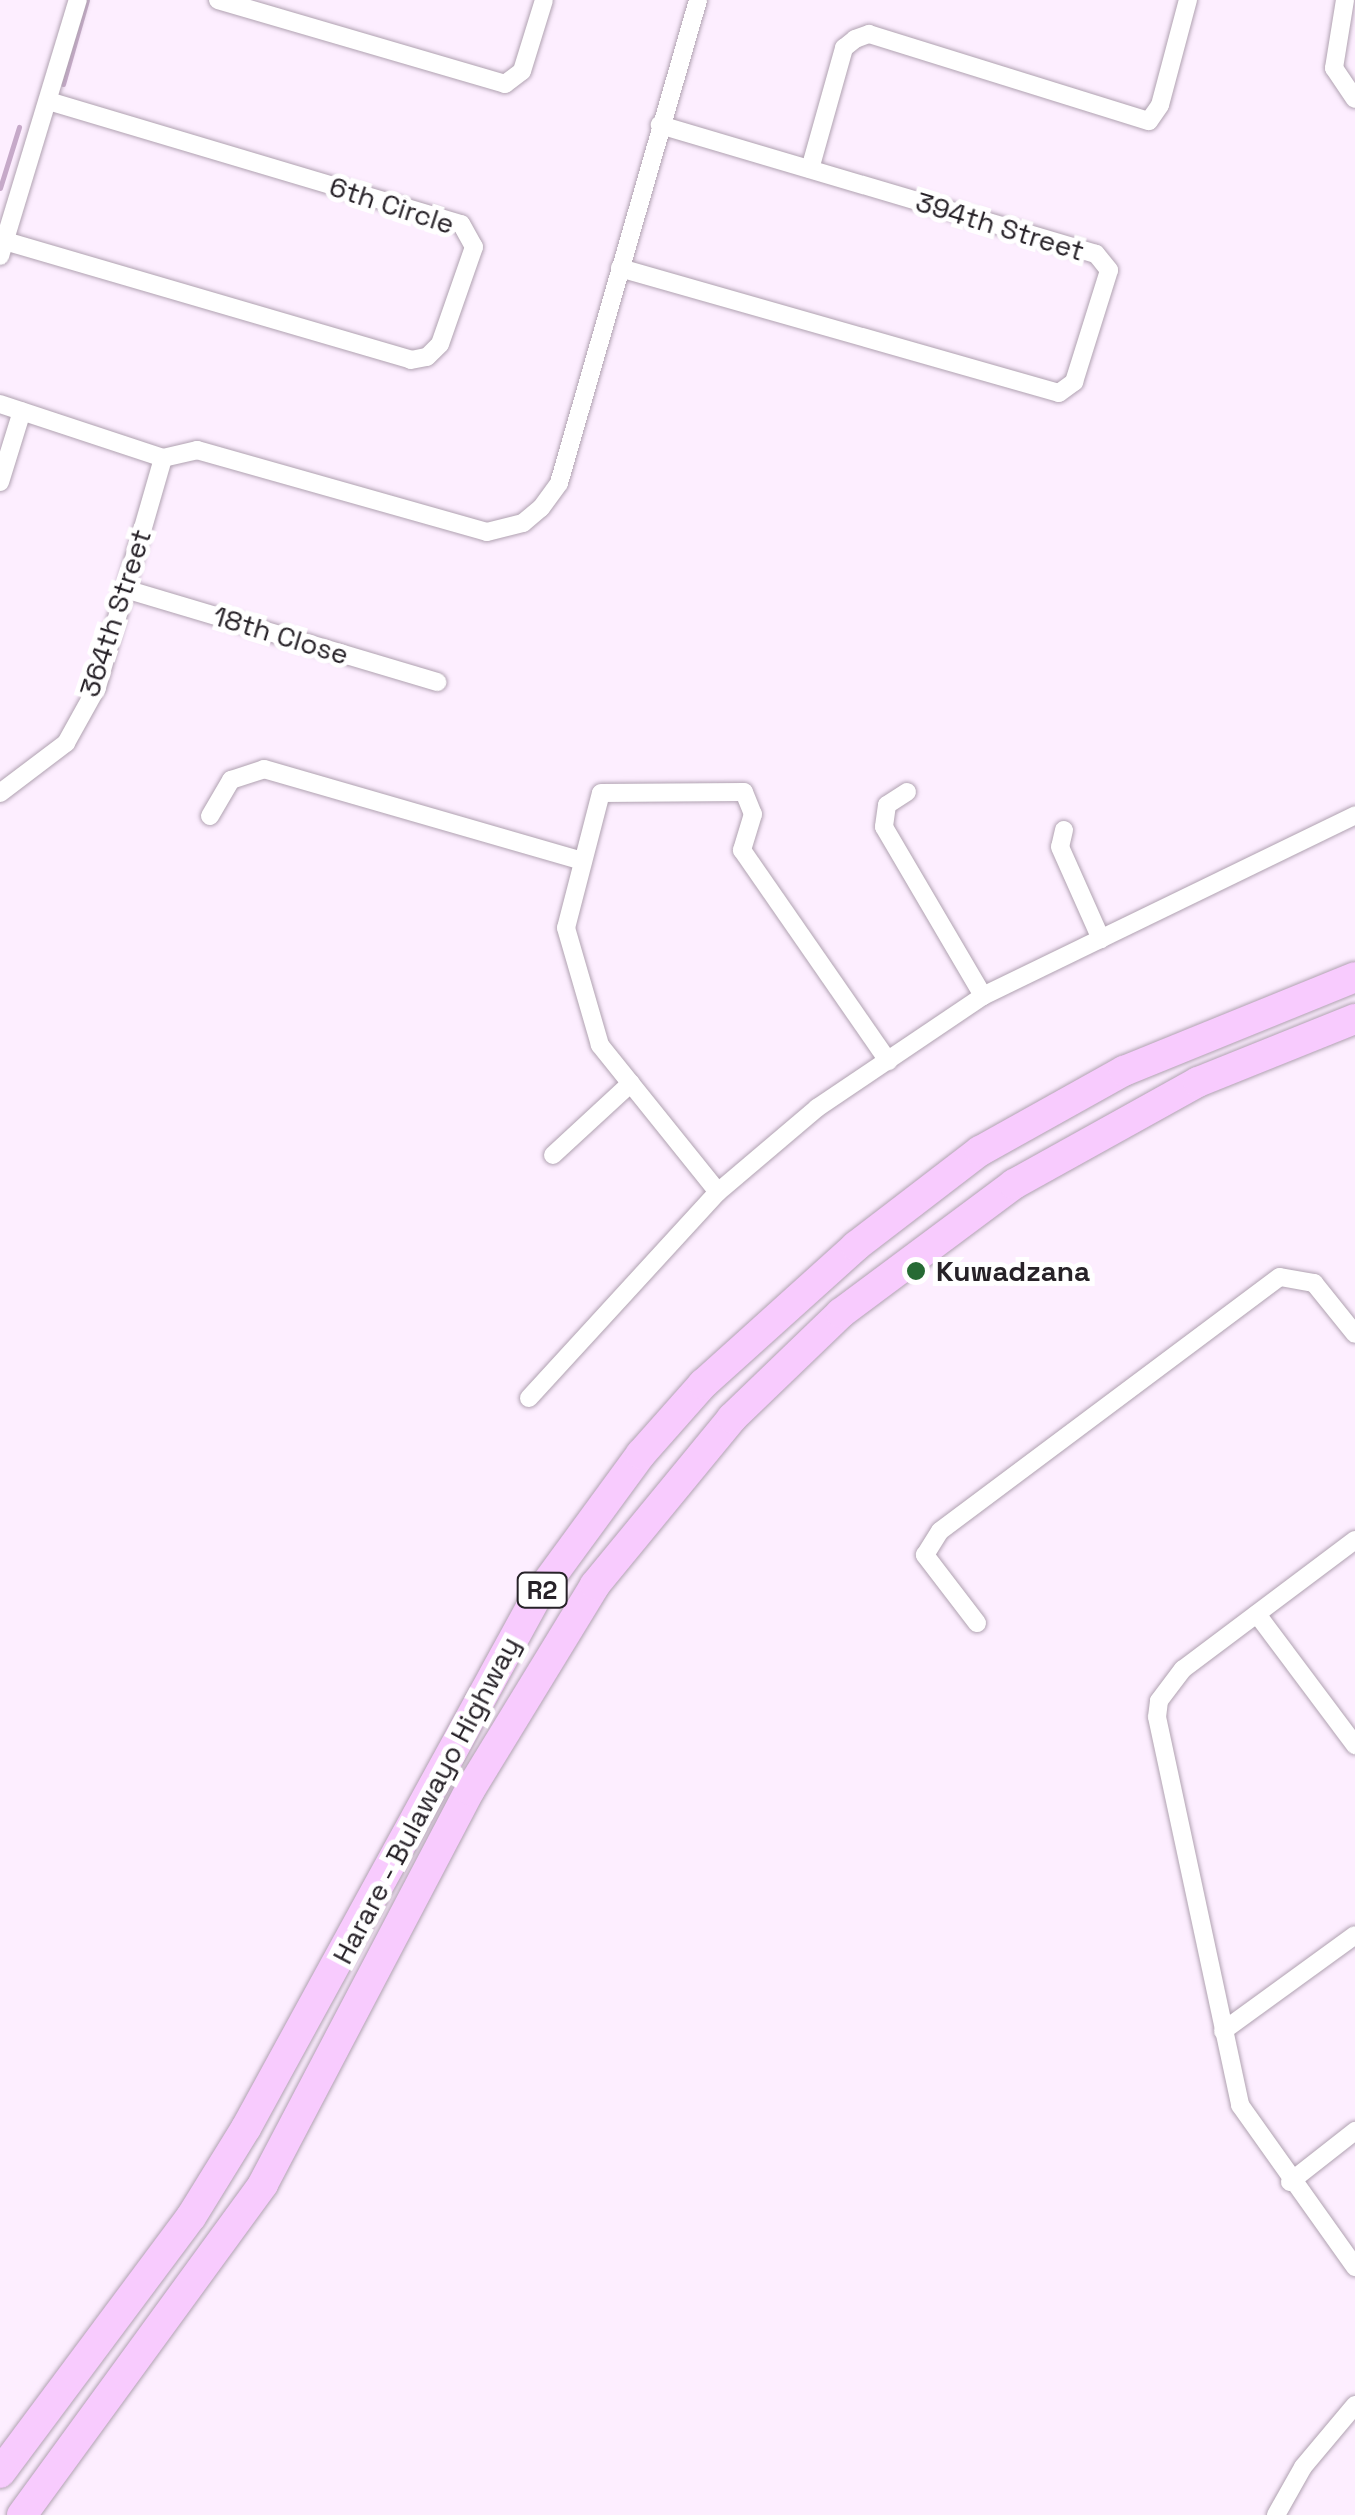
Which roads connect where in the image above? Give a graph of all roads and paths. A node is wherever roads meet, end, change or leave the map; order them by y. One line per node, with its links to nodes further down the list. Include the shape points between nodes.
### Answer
1 (78, 0): 8 (street)
2 (218, 0): 3 (street, via 505,84 522,72)
3 (544, 0)
4 (698, 0): 9 (street)
5 (1188, 0): 10 (street, via 1160,105 1149,121 869,34 855,39 844,48)
6 (1345, 0): 7 (street, via 1334,68)
7 (1355, 99)
8 (48, 100): 11 (street); 11 (street, 6th Circle, via 461,224 474,246 440,344 427,357 410,360)
9 (660, 126): 10 (street, 394th Street); 12 (street)
10 (810, 170): 12 (street, 394th Street, via 1105,262 1109,270 1068,390)
11 (2, 248)
12 (620, 268): 15 (street, via 559,483 523,523 487,532 197,450)
13 (0, 404): 14 (street)
14 (22, 410): 15 (street); 16 (street)
15 (163, 458): 17 (street, 364th Street)
16 (0, 482)
17 (124, 588): 18 (street, 18th Close); 20 (street, 364th Street, via 96,688 66,743)
18 (437, 682)
19 (906, 792): 27 (street, via 888,805 884,827)
20 (0, 793)
21 (1355, 815): 25 (street)
22 (210, 816): 24 (street, via 231,780 264,769)
23 (1064, 830): 25 (street, via 1060,846)
24 (583, 861): 29 (street, via 601,793 744,792 753,814 742,850); 30 (street, via 566,928 600,1045)
25 (1101, 939): 27 (street)
26 (1355, 977): 45 (highway, Harare - Bulawayo Highway / R2, via 1124,1071 980,1151 856,1246 704,1384 642,1454 537,1596 231,2153)
27 (984, 996): 29 (street)
28 (1355, 1019): 46 (highway, Harare - Bulawayo Highway / R2, via 1198,1082 1014,1184 854,1302 722,1430 637,1528 535,1678 262,2184)
29 (888, 1061): 32 (street, via 817,1108)
30 (631, 1083): 31 (street); 32 (street)
31 (553, 1155)
32 (718, 1192): 34 (street)
33 (1355, 1334): 37 (street, via 1314,1283 1280,1277 940,1532 925,1556)
34 (529, 1398)
35 (1355, 1540): 36 (street)
36 (1257, 1614): 38 (street); 40 (street, via 1183,1669 1167,1687 1157,1717)
37 (977, 1624)
38 (1355, 1745)
39 (1355, 1935): 40 (street)
40 (1223, 2030): 42 (street, via 1248,2124)
41 (1355, 2131): 42 (street)
42 (1290, 2182): 43 (street)
43 (1355, 2266)
44 (1355, 2406): 47 (street, via 1303,2467)
45 (0, 2473)
46 (22, 2515)
47 (1276, 2515)

